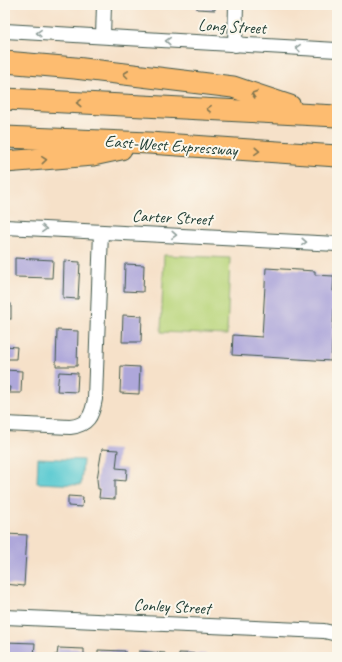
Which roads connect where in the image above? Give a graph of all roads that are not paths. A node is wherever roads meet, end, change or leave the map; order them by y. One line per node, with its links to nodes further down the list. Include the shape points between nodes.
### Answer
1 (104, 5): 4 (street)
2 (236, 5): 5 (street)
3 (5, 31): 4 (street, Long Street, one-way to 3)
4 (103, 36): 5 (street, Long Street, one-way to 4)
5 (235, 45): 6 (street, Long Street, one-way to 5)
6 (337, 50)
7 (5, 62): 9 (highway, one-way to 7, via 233,87)
8 (5, 99): 9 (highway, one-way to 8)
9 (329, 115)
10 (5, 137): 11 (highway, East-West Expressway)
11 (148, 143): 12 (highway, East-West Expressway, one-way to 12); 13 (highway, one-way to 11, via 93,155)
12 (334, 156)
13 (5, 162)
14 (5, 227): 15 (street, Carter Street, one-way to 15)
15 (101, 232): 16 (street, Carter Street, one-way to 16); 17 (street, via 93,410 88,420 80,426)
16 (337, 244)
17 (5, 424)
18 (5, 617): 19 (street, Conley Street, via 324,631)
19 (337, 634)

